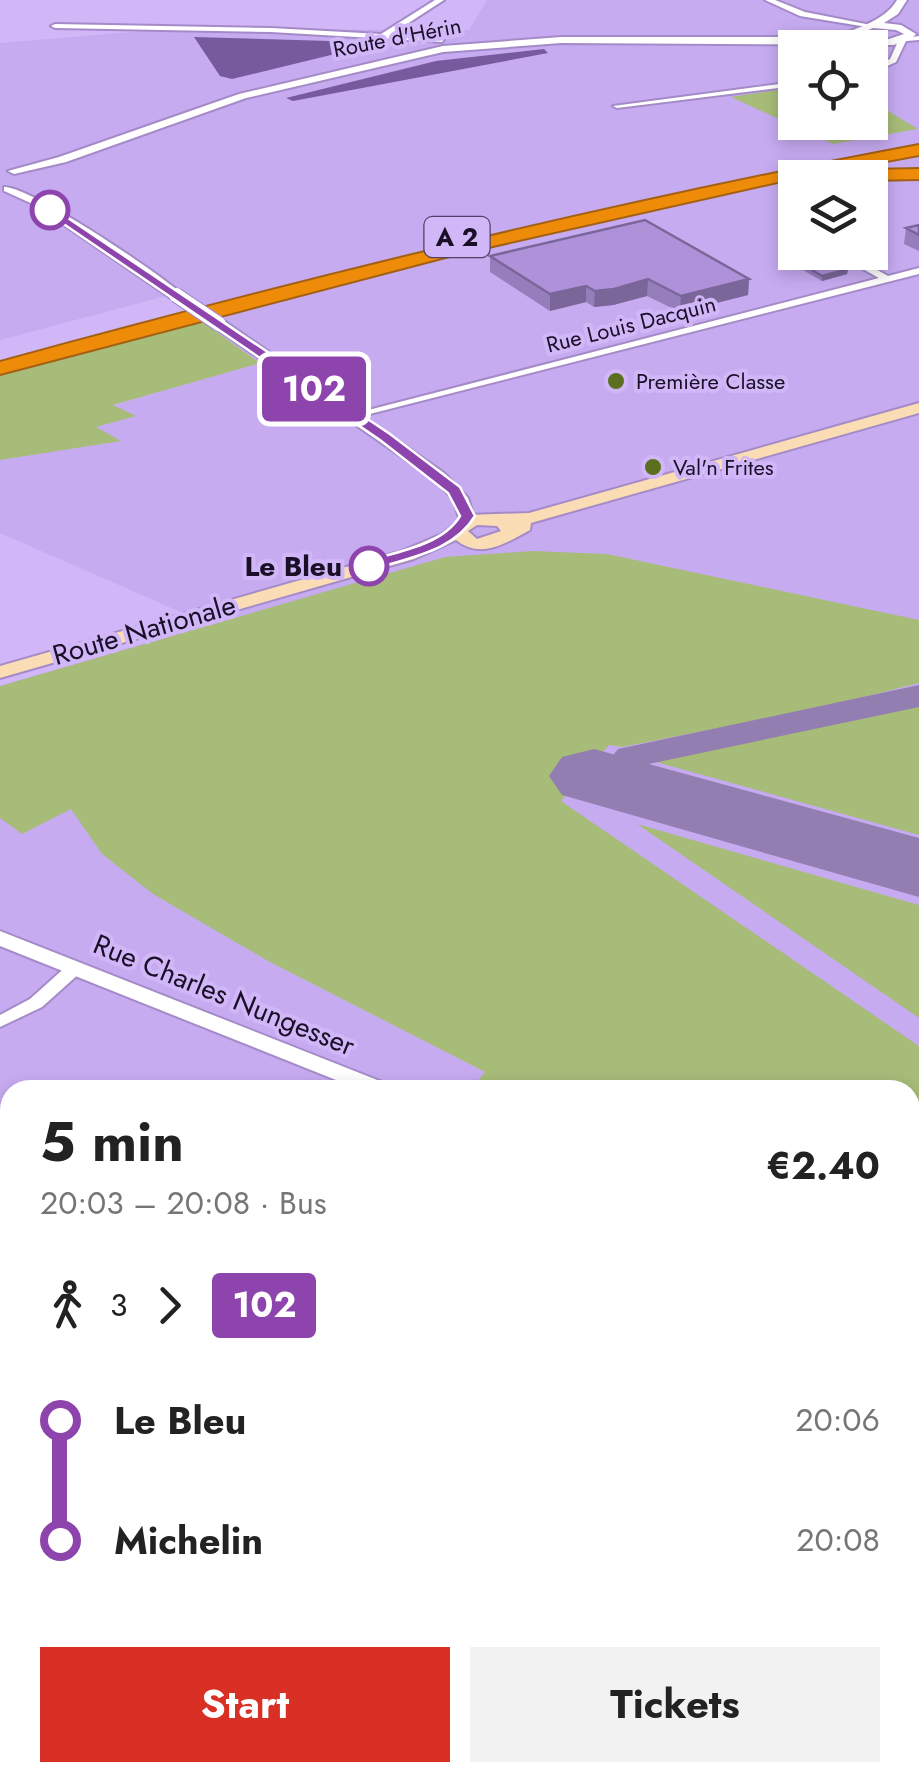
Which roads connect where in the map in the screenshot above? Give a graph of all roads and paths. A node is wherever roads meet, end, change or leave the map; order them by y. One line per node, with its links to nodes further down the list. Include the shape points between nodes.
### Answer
1 (440, 0): 10 (street)
2 (769, 0): 5 (street)
3 (902, 0): 4 (street)
4 (895, 12): 6 (street); 11 (street, via 894,22)
5 (818, 18): 6 (street); 8 (street)
6 (871, 25): 9 (street); 11 (street)
7 (55, 26): 10 (street)
8 (835, 30)
9 (862, 30)
10 (384, 35): 12 (street)
11 (909, 35): 15 (street)
12 (442, 40)
13 (778, 42): 22 (street, Route d'Hérin, via 561,40 436,50 237,97)
14 (888, 48): 15 (street)
15 (892, 60): 16 (street); 17 (street)
16 (888, 61)
17 (888, 62)
18 (778, 86): 19 (street)
19 (618, 106)
20 (919, 140): 34 (highway, A 2, via 531,220)
21 (919, 150): 33 (highway, A 2, via 599,215)
22 (62, 160): 23 (street, Route d'Hérin); 26 (street, Route d'Hérin)
23 (7, 171): 26 (street)
24 (919, 174): 25 (highway)
25 (888, 176)
26 (30, 180): 27 (street, Route d'Hérin); 29 (street)
27 (4, 189): 29 (street)
28 (778, 192): 33 (highway)
29 (39, 202): 37 (street, bridge)
30 (871, 270): 32 (street)
31 (919, 271): 32 (street, Rue Louis Dacquin)
32 (887, 279): 37 (street, Rue Louis Dacquin)
33 (270, 296): 35 (highway, A 2)
34 (0, 355)
35 (0, 368)
36 (919, 408): 39 (main road, via 530,523)
37 (354, 415): 38 (street)
38 (416, 459): 39 (street, via 451,476 479,511); 40 (street, via 458,494)
39 (501, 524): 40 (main road, Route Nationale, via 496,543)
40 (466, 532): 41 (main road, Route Nationale)
41 (0, 672)
42 (0, 938): 43 (street, Rue Charles Nungesser)
43 (75, 968): 44 (street, via 36,1003); 45 (street, Rue Charles Nungesser)
44 (0, 1022)
45 (357, 1080)

